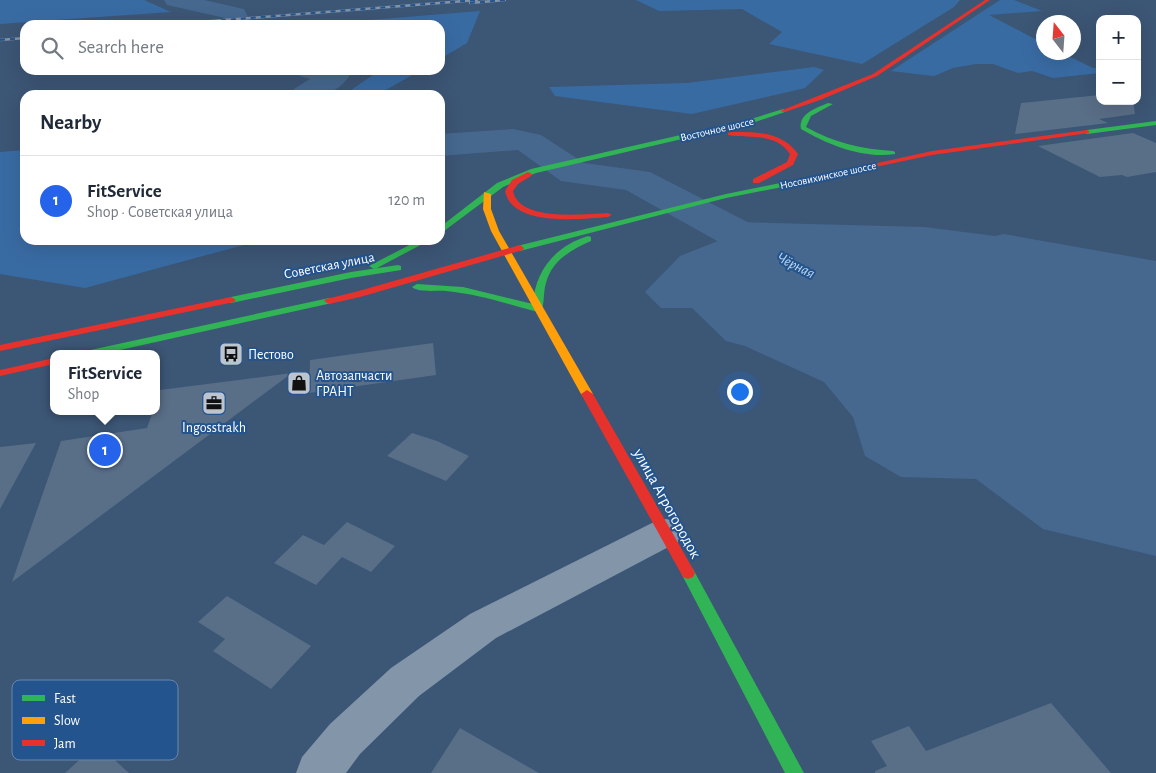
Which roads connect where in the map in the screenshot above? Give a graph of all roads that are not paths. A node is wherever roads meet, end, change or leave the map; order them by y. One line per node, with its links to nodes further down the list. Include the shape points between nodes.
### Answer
1 (988, 0): 2 (main road, Восточное шоссе)
2 (866, 80): 4 (main road, Восточное шоссе, via 753,121); 5 (main road, via 859,88 804,118 803,128 834,144 860,150)
3 (1156, 124): 5 (main road, Носовихинское шоссе)
4 (703, 133): 6 (main road, Восточное шоссе); 8 (main road, via 768,137 792,148 790,163)
5 (932, 153): 8 (main road, Носовихинское шоссе)
6 (538, 170): 7 (main road, Восточное шоссе, via 500,185); 9 (main road, via 515,182 509,191 508,196 514,204 527,211 557,216)
7 (487, 194): 10 (main road, Восточное шоссе); 12 (main road, via 486,210)
8 (726, 196): 9 (main road, Носовихинское шоссе)
9 (647, 215): 12 (main road, Носовихинское шоссе); 15 (main road, via 581,242 562,254 548,267 540,281)
10 (445, 227)
11 (417, 245): 13 (main road)
12 (506, 252): 13 (main road, Советская улица); 14 (main road); 15 (main road, улица Агрогородок)
13 (351, 275): 16 (main road, Советская улица)
14 (357, 295): 15 (main road, via 408,287 457,287 488,292); 17 (main road)
15 (538, 309): 20 (main road, улица Агрогородок)
16 (0, 348)
17 (104, 350)
18 (50, 362): 19 (main road)
19 (0, 372)
20 (666, 532): 21 (street, via 483,626 405,682 345,740); 22 (main road, улица Агрогородок)
21 (318, 773)
22 (795, 773)

